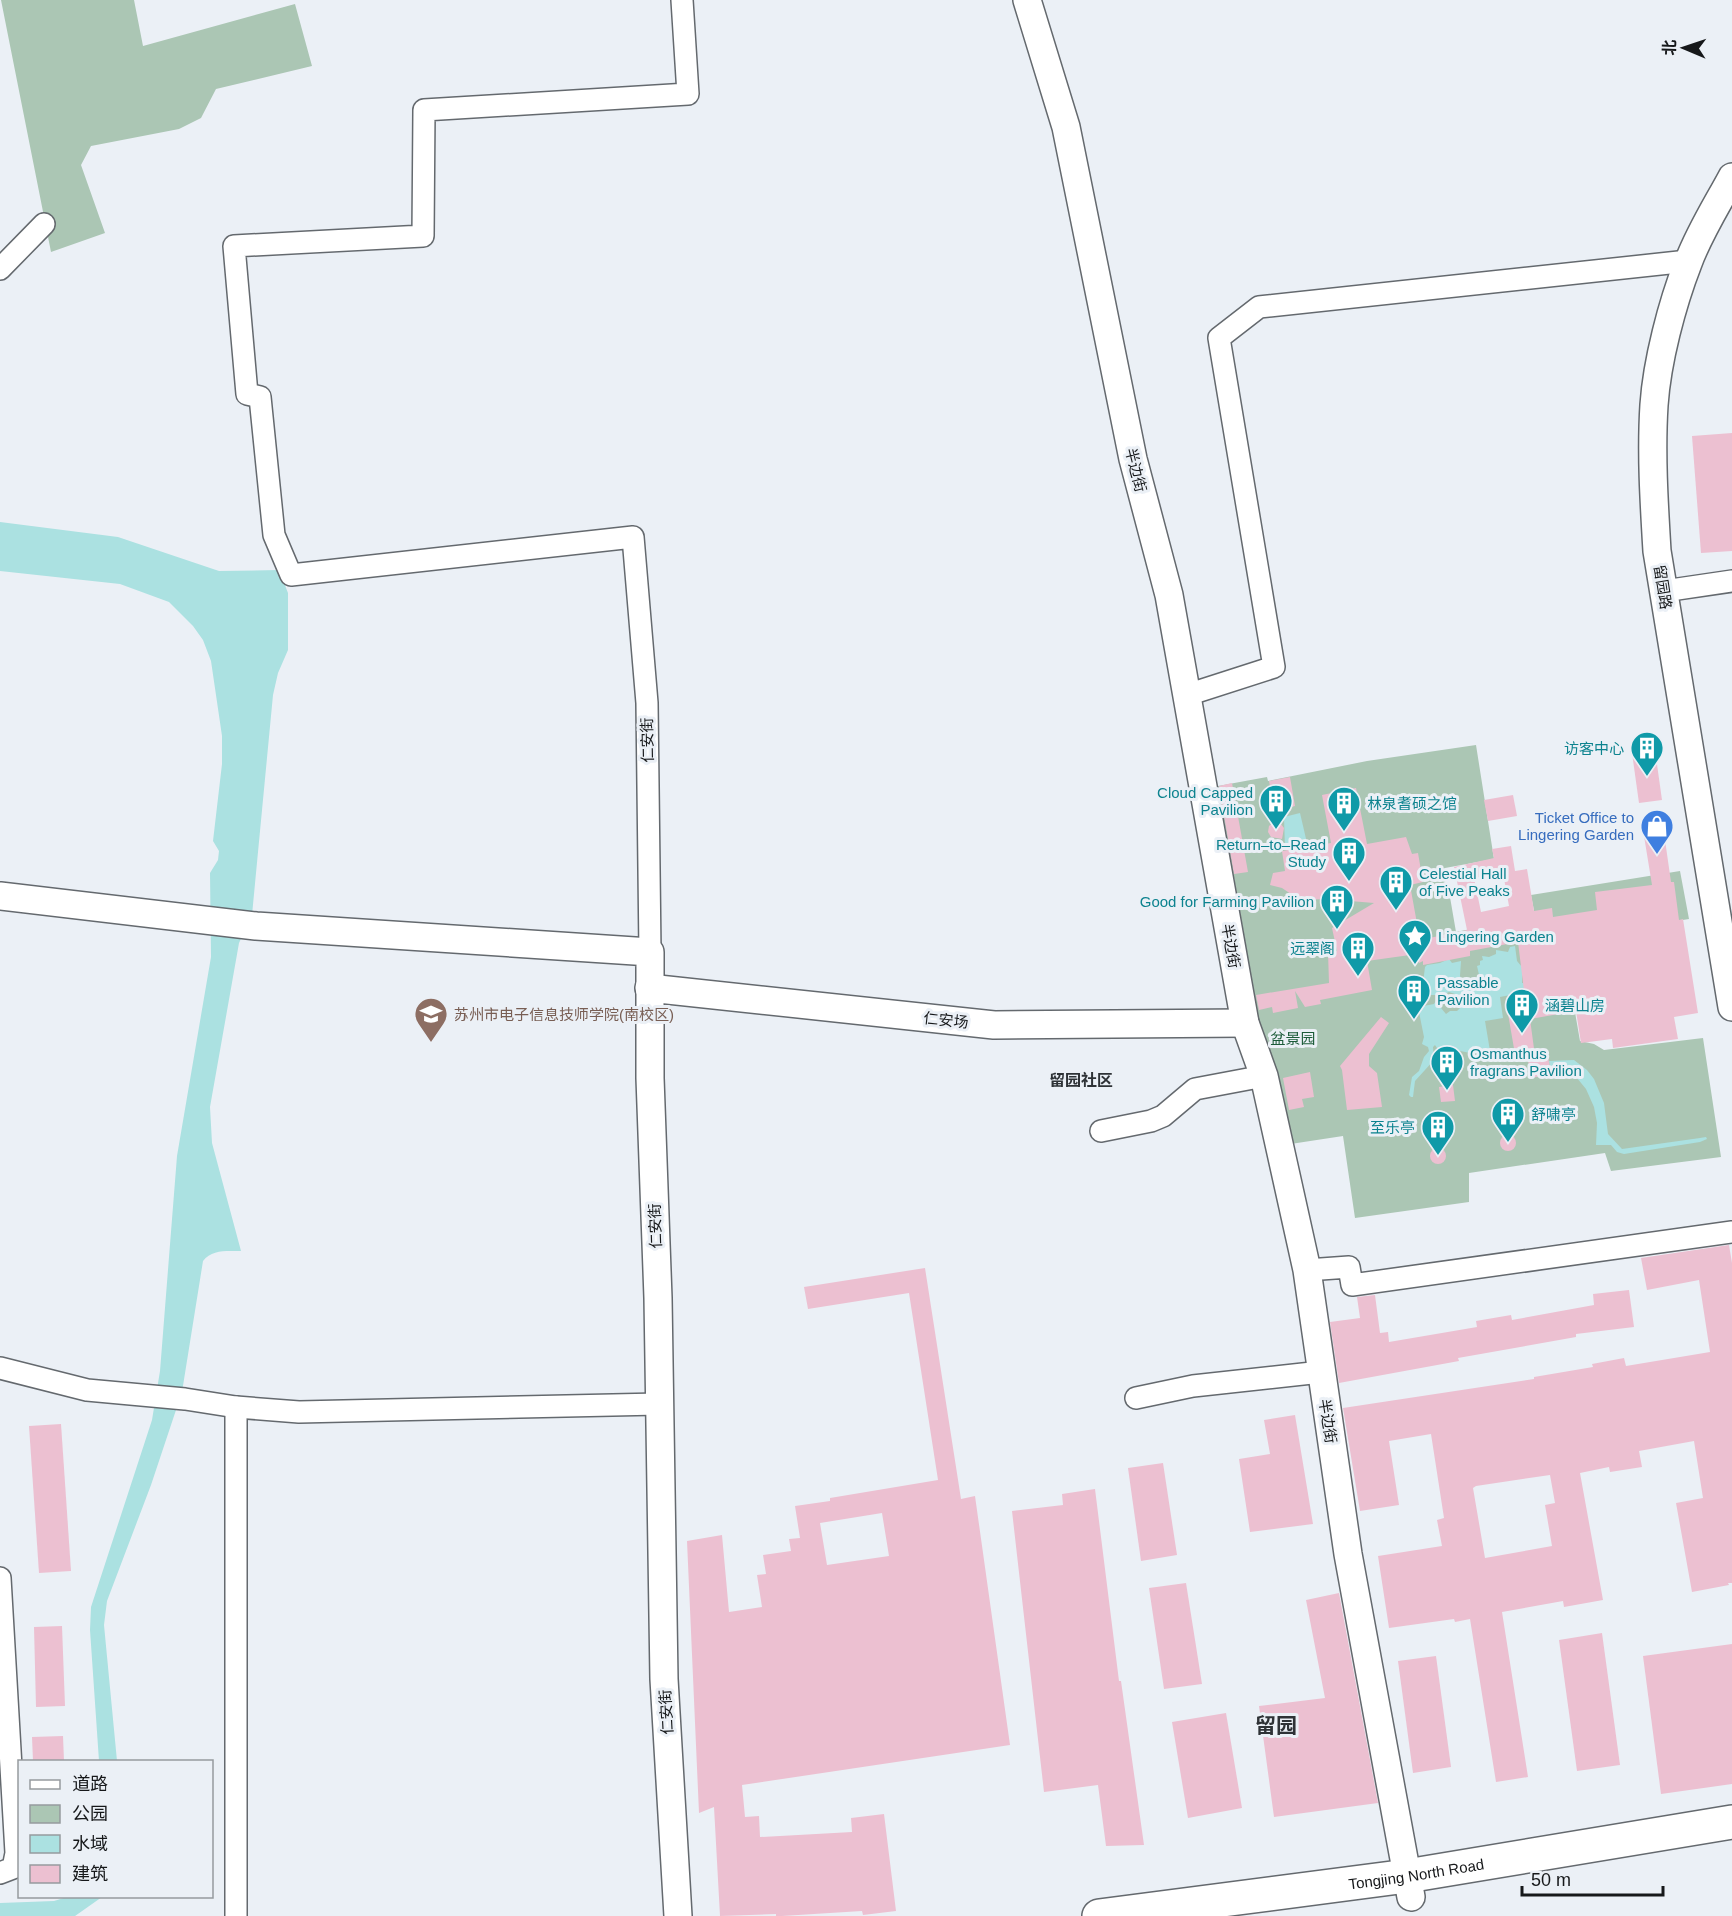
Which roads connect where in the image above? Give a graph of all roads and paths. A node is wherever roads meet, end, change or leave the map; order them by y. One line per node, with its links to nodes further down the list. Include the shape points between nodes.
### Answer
1 (682, 0): 12 (street, 仁安街, via 688,94 424,110 423,236 234,246 246,394 260,397 274,534 291,575 633,537 647,703)
2 (1027, 0): 9 (street, 半边街, via 1066,127 1133,459 1169,595)
3 (1732, 177): 5 (street, 留园路)
4 (44, 224): 6 (street)
5 (1688, 261): 8 (street, 留园路, via 1665,344 1654,403 1653,478 1657,551); 9 (street, via 1259,307 1219,338 1274,668)
6 (0, 268)
7 (1732, 581): 8 (street)
8 (1664, 591): 11 (street, 留园路)
9 (1187, 695): 15 (street, 半边街)
10 (0, 896): 12 (street, via 256,926)
11 (1726, 928): 14 (street, 留园路)
12 (650, 952): 13 (street, 仁安街)
13 (650, 988): 15 (street, 仁安场, via 994,1025); 23 (street, 仁安街)
14 (1732, 1007)
15 (1245, 1023): 16 (street, 半边街)
16 (1264, 1076): 17 (street, via 1195,1089 1163,1116); 19 (street, 半边街)
17 (1101, 1131)
18 (1732, 1232): 19 (street, via 1352,1285 1349,1267)
19 (1307, 1270): 21 (street, 半边街)
20 (0, 1368): 24 (street, via 87,1390)
21 (1321, 1372): 22 (street, via 1192,1386); 29 (street, 半边街, via 1350,1565)
22 (1136, 1398)
23 (659, 1404): 24 (street, via 299,1412); 31 (street, 仁安街, via 664,1679)
24 (237, 1407): 30 (street)
25 (0, 1578): 28 (street, via 16,1853 13,1868)
26 (1732, 1822): 29 (main road, Tongjing North Road)
27 (1732, 1844): 29 (main road, Tongjing North Road)
28 (0, 1873)
29 (1409, 1886): 32 (main road, Tongjing North Road); 33 (main road, Tongjing North Road)
30 (236, 1916)
31 (678, 1916)
32 (1100, 1916)
33 (1275, 1916)

